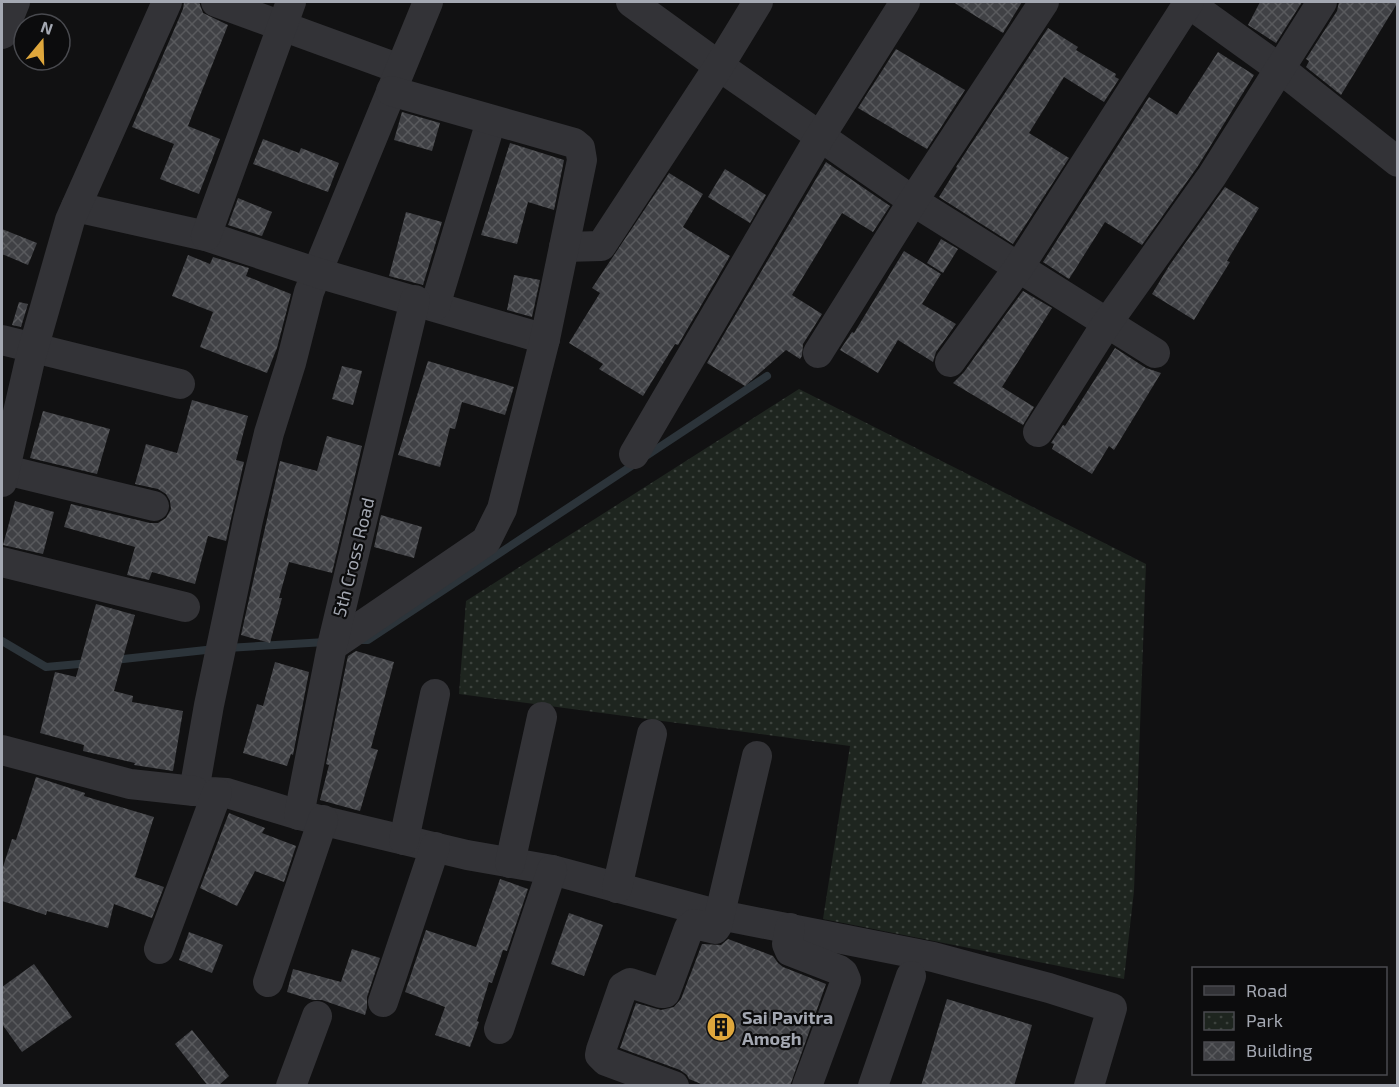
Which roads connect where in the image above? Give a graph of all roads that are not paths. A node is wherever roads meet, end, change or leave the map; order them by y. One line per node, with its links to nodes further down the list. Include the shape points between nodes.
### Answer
1 (15, 2): 12 (street)
2 (167, 2): 20 (street)
3 (216, 2): 11 (street)
4 (429, 2): 15 (street)
5 (631, 2): 13 (street)
6 (758, 2): 13 (street)
7 (905, 2): 17 (street)
8 (1044, 2): 19 (street)
9 (1189, 2): 14 (street); 23 (street)
10 (1322, 2): 14 (street)
11 (286, 14): 15 (street); 21 (street)
12 (2, 34)
13 (719, 66): 17 (street); 22 (street, via 601,246)
14 (1281, 69): 18 (street); 26 (street, via 1212,176)
15 (395, 80): 16 (street); 24 (street)
16 (491, 121): 22 (street, via 574,143 580,148 582,160); 25 (street, 5th Cross Road)
17 (821, 135): 19 (street); 35 (street)
18 (1397, 159)
19 (913, 201): 23 (street); 30 (street)
20 (76, 207): 21 (street); 29 (street)
21 (206, 236): 24 (street)
22 (564, 247): 27 (street)
23 (1019, 267): 26 (street); 32 (street)
24 (318, 273): 25 (street); 46 (street, via 309,292 250,509 209,705)
25 (425, 303): 27 (street); 40 (street, 5th Cross Road)
26 (1107, 323): 31 (street); 34 (street)
27 (545, 339): 40 (street, via 501,509 486,541)
28 (2, 340): 29 (street)
29 (33, 349): 33 (street); 36 (street)
30 (818, 353)
31 (1155, 353)
32 (950, 362)
33 (180, 384)
34 (1038, 432)
35 (634, 454)
36 (2, 474): 37 (street)
37 (154, 506)
38 (2, 562): 39 (street)
39 (185, 608)
40 (332, 646): 47 (street, 5th Cross Road)
41 (435, 694): 48 (street)
42 (542, 717): 50 (street)
43 (652, 734): 52 (street)
44 (2, 750): 46 (street, via 130,784)
45 (757, 756): 53 (street)
46 (206, 792): 47 (street, via 227,793); 55 (street)
47 (311, 817): 48 (street); 57 (street, 5th Cross Road)
48 (404, 840): 49 (street)
49 (435, 847): 50 (street); 58 (street)
50 (510, 862): 51 (street)
51 (552, 870): 52 (street); 60 (street)
52 (617, 888): 53 (street)
53 (720, 915): 54 (street); 62 (street, via 715,929 700,924 689,928 664,993 630,983 623,987 601,1050 606,1061)
54 (790, 928): 63 (street, via 790,951 839,970 846,980); 65 (street, via 933,957 1112,1008)
55 (159, 949)
56 (911, 976): 64 (street)
57 (268, 982)
58 (383, 1002)
59 (317, 1016): 61 (street)
60 (499, 1029)
61 (291, 1086)
62 (674, 1086)
63 (807, 1086)
64 (873, 1086)
65 (1089, 1086)

